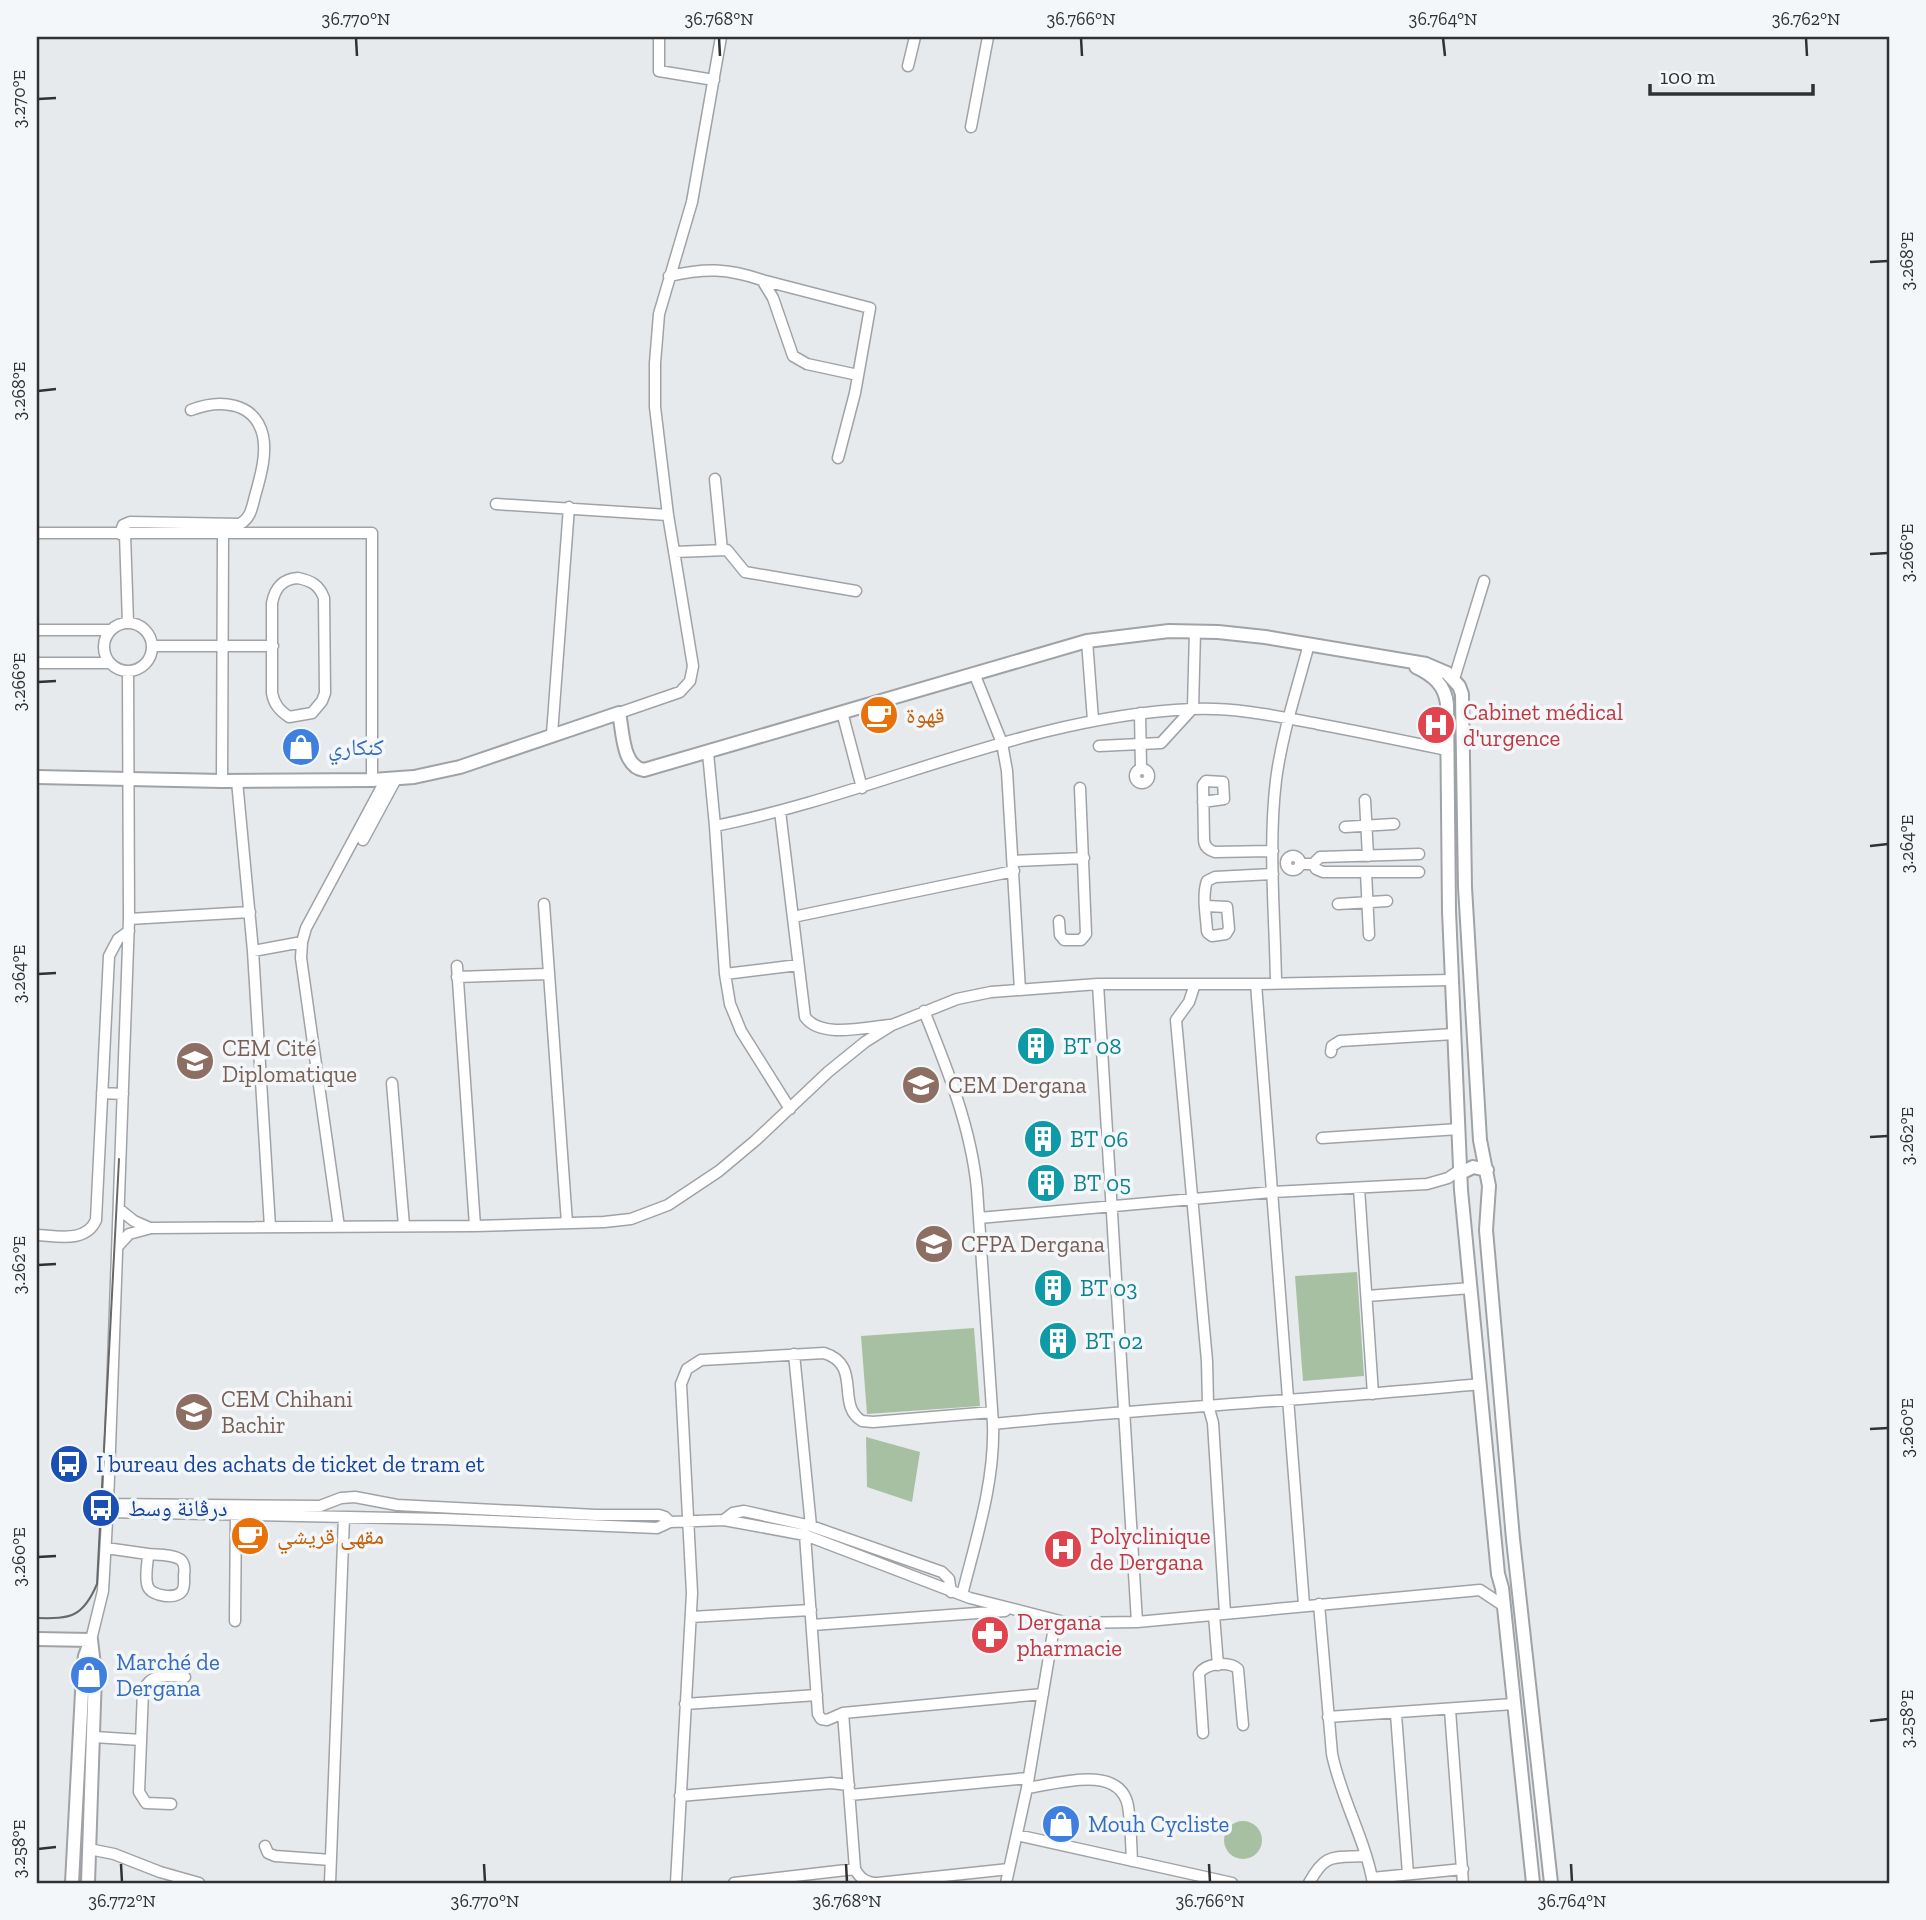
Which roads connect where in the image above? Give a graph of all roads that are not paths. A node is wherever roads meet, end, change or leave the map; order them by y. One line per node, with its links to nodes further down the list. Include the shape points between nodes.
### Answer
1 (659, 37): 6 (street, via 659,71)
2 (722, 37): 6 (street)
3 (915, 37): 5 (street)
4 (988, 37): 7 (street)
5 (908, 66)
6 (714, 80): 8 (street, via 692,202)
7 (971, 127)
8 (669, 276): 9 (street, via 721,269); 16 (street, via 659,314 655,363 655,407)
9 (762, 280): 10 (street, via 793,356 807,365); 10 (street, via 870,308)
10 (858, 375): 12 (street)
11 (191, 410): 18 (street, via 236,404 260,427 262,460 249,518 240,524 130,522 123,526)
12 (838, 458)
13 (715, 479): 20 (street)
14 (496, 504): 15 (street)
15 (569, 507): 16 (street); 45 (street)
16 (668, 515): 21 (street)
17 (37, 533): 18 (street)
18 (123, 534): 19 (street); 24 (street)
19 (223, 534): 31 (street); 54 (street, via 372,533)
20 (722, 550): 21 (street); 23 (street, via 745,572)
21 (674, 552): 41 (street, via 693,666 690,681 680,692)
22 (1484, 582): 38 (street)
23 (856, 591)
24 (128, 623): 26 (street); 30 (street, via 147,631)
25 (37, 630): 26 (street)
26 (111, 630): 35 (street, via 104,645)
27 (1195, 631): 28 (street); 29 (street); 39 (street)
28 (1087, 641): 37 (street); 44 (street)
29 (1309, 644): 33 (street); 43 (street)
30 (153, 646): 31 (street); 36 (street, via 148,661)
31 (223, 646): 32 (street); 55 (street)
32 (273, 646): 32 (street, via 274,702 289,717 312,713 325,693 324,598 310,580 288,579 277,590 272,603)
33 (1400, 661): 38 (street, via 1433,666); 49 (street, via 1431,675 1444,691)
34 (37, 663): 35 (street)
35 (110, 663): 36 (street)
36 (128, 671): 53 (street)
37 (974, 673): 40 (street); 46 (street)
38 (1454, 678): 108 (street, via 1462,694 1465,887 1480,1140)
39 (1194, 708): 42 (street); 43 (street); 47 (street, via 1165,740)
40 (842, 712): 50 (street); 57 (street)
41 (619, 713): 45 (street); 50 (street, via 630,762 636,768 644,770)
42 (1140, 713): 44 (street); 47 (street)
43 (1289, 718): 49 (street); 67 (street, via 1276,780)
44 (1093, 720): 46 (street)
45 (552, 734): 54 (street, via 460,767)
46 (1002, 744): 57 (street); 72 (street)
47 (1141, 745): 48 (street); 51 (street)
48 (1099, 747)
49 (1447, 750): 92 (street)
50 (708, 753): 63 (street)
51 (1141, 768)
52 (37, 777): 53 (street)
53 (127, 779): 55 (street); 83 (street)
54 (385, 779): 56 (street); 66 (street); 87 (street)
55 (222, 781): 56 (street)
56 (237, 781): 81 (street)
57 (862, 788): 61 (street)
58 (1080, 788): 70 (street)
59 (1365, 800): 64 (street)
60 (1203, 802): 67 (street, via 1204,842 1211,851)
61 (780, 811): 63 (street); 82 (street)
62 (1394, 824): 64 (street)
63 (715, 826): 91 (street)
64 (1367, 826): 65 (street); 69 (street)
65 (1345, 827)
66 (363, 840)
67 (1273, 850): 73 (street)
68 (1419, 854): 69 (street)
69 (1368, 856): 71 (street, via 1320,857)
70 (1084, 858): 72 (street); 84 (street, via 1086,934 1081,940 1064,940)
71 (1313, 864): 73 (street, via 1300,864 1295,856); 74 (street, via 1321,872)
72 (1013, 866): 82 (street); 97 (street)
73 (1273, 868): 80 (street, via 1209,879); 93 (street)
74 (1366, 872): 75 (street); 77 (street)
75 (1419, 872)
76 (1387, 901): 77 (street)
77 (1367, 902): 79 (street); 86 (street)
78 (544, 904): 90 (street)
79 (1338, 904)
80 (1206, 906)
81 (250, 912): 83 (street); 88 (street)
82 (793, 917): 89 (street)
83 (130, 919): 85 (street)
84 (1059, 921)
85 (129, 931): 103 (street, via 118,939 109,956); 104 (street)
86 (1369, 935)
87 (302, 943): 88 (street); 122 (street)
88 (253, 951): 121 (street)
89 (798, 965): 91 (street); 99 (street, via 803,1011 814,1026 826,1030)
90 (548, 974): 118 (street); 120 (street, via 457,972)
91 (725, 974): 105 (street, via 741,1031)
92 (1451, 980): 93 (street); 100 (street)
93 (1276, 983): 96 (street)
94 (1098, 984): 95 (street); 97 (street); 115 (street)
95 (1195, 984): 96 (street); 114 (street, via 1177,1020)
96 (1256, 984): 111 (street)
97 (1020, 990): 98 (street, via 974,995)
98 (923, 1011): 99 (street); 117 (street, via 968,1136)
99 (892, 1025): 105 (street, via 846,1057)
100 (1454, 1034): 101 (street, via 1339,1041); 106 (street)
101 (1331, 1052)
102 (392, 1083): 119 (street)
103 (102, 1093): 104 (street); 124 (street, via 94,1225 77,1236)
104 (123, 1094): 116 (street)
105 (790, 1109): 118 (street, via 732,1161 668,1205 631,1219)
106 (1459, 1129): 107 (street); 109 (street)
107 (1322, 1138)
108 (1487, 1170): 109 (street, via 1473,1167); 112 (street)
109 (1461, 1171): 110 (street, via 1433,1183); 113 (street)
110 (1359, 1188): 111 (street); 127 (street)
111 (1273, 1192): 114 (street); 131 (street)
112 (1489, 1195): 113 (street); 208 (street, via 1486,1223 1505,1454)
113 (1462, 1198): 126 (street)
114 (1193, 1199): 115 (street); 132 (street)
115 (1111, 1206): 117 (street); 133 (street)
116 (119, 1209): 123 (street); 125 (street)
117 (979, 1218): 134 (street)
118 (567, 1223): 120 (street)
119 (404, 1226): 120 (street); 122 (street)
120 (475, 1226)
121 (270, 1227): 122 (street); 123 (street)
122 (339, 1227)
123 (151, 1228): 125 (street, via 129,1234)
124 (37, 1236)
125 (118, 1246): 138 (street)
126 (1471, 1288): 127 (street); 129 (street)
127 (1367, 1296): 130 (street)
128 (794, 1354): 134 (street, via 824,1353 839,1361 847,1378 851,1409 862,1421); 143 (street, via 701,1360 687,1369 681,1384); 144 (street)
129 (1480, 1384): 130 (street); 148 (street)
130 (1373, 1394): 131 (street)
131 (1290, 1400): 132 (street); 153 (street)
132 (1208, 1405): 133 (street); 157 (street, via 1213,1423)
133 (1124, 1410): 135 (street); 161 (street)
134 (992, 1412): 135 (street)
135 (993, 1424): 151 (street, via 990,1477)
136 (352, 1497): 137 (street); 140 (street, via 355,1508); 142 (street, via 389,1505 659,1515)
137 (335, 1501): 139 (street, via 320,1506); 140 (street, via 333,1509)
138 (108, 1508): 139 (street); 146 (street)
139 (236, 1510): 140 (street); 159 (street)
140 (343, 1517): 142 (street, via 654,1528); 187 (street)
141 (724, 1520): 143 (street); 144 (street, via 744,1511); 145 (street)
142 (670, 1522): 143 (street)
143 (690, 1522): 158 (street)
144 (811, 1526): 150 (street, via 942,1572 949,1579)
145 (804, 1535): 150 (street); 155 (street)
146 (106, 1548): 147 (street); 164 (street, via 101,1603)
147 (148, 1554): 147 (street, via 182,1561 181,1592 156,1594 148,1589)
148 (1498, 1574): 149 (street); 154 (street)
149 (1480, 1590): 152 (street); 154 (street)
150 (951, 1592): 151 (street)
151 (962, 1595): 156 (street)
152 (1319, 1604): 153 (street); 174 (street)
153 (1304, 1605): 157 (street)
154 (1504, 1606): 170 (street)
155 (811, 1610): 158 (street); 162 (street)
156 (1012, 1610): 160 (street); 162 (street)
157 (1219, 1614): 161 (street); 165 (street)
158 (691, 1617): 169 (street)
159 (235, 1621)
160 (1055, 1621): 161 (street); 167 (street)
161 (1137, 1622)
162 (812, 1625): 168 (street)
163 (37, 1639): 164 (street)
164 (91, 1640): 177 (street); 189 (street, via 83,1665)
165 (1218, 1665): 175 (street, via 1238,1669); 176 (street, via 1204,1667 1199,1674)
166 (185, 1677): 178 (street, via 159,1676 147,1683)
167 (1043, 1694): 172 (street); 179 (street)
168 (817, 1695): 169 (street); 172 (street, via 821,1719)
169 (685, 1704): 181 (street)
170 (1513, 1704): 171 (street); 207 (street)
171 (1450, 1710): 173 (street); 192 (street)
172 (843, 1713): 180 (street)
173 (1396, 1714): 174 (street); 194 (street)
174 (1328, 1717): 186 (street, via 1337,1776)
175 (1243, 1725)
176 (1203, 1733)
177 (94, 1737): 178 (street); 185 (street)
178 (141, 1740): 182 (street, via 140,1797 150,1804)
179 (1027, 1783): 180 (street); 183 (street); 188 (street, via 1098,1779 1113,1783 1128,1805)
180 (849, 1790): 181 (street, via 831,1783); 193 (street)
181 (680, 1796): 200 (street)
182 (171, 1804)
183 (1017, 1835): 188 (street); 191 (street)
184 (265, 1846): 187 (street, via 275,1856)
185 (89, 1849): 190 (street); 198 (street)
186 (1366, 1856): 195 (street); 205 (street, via 1324,1861)
187 (331, 1860): 199 (street)
188 (1132, 1861): 204 (street)
189 (74, 1864): 190 (street); 196 (street)
190 (89, 1865): 197 (street)
191 (1009, 1869): 193 (street, via 878,1883); 203 (street)
192 (1463, 1869): 194 (street); 206 (street)
193 (851, 1870): 201 (street); 202 (street)
194 (1408, 1874): 195 (street)
195 (1373, 1880)
196 (72, 1883)
197 (88, 1883)
198 (199, 1883)
199 (330, 1883)
200 (677, 1883)
201 (734, 1883)
202 (848, 1883)
203 (1006, 1883)
204 (1232, 1883)
205 (1309, 1883)
206 (1463, 1883)
207 (1533, 1883)
208 (1551, 1883)

